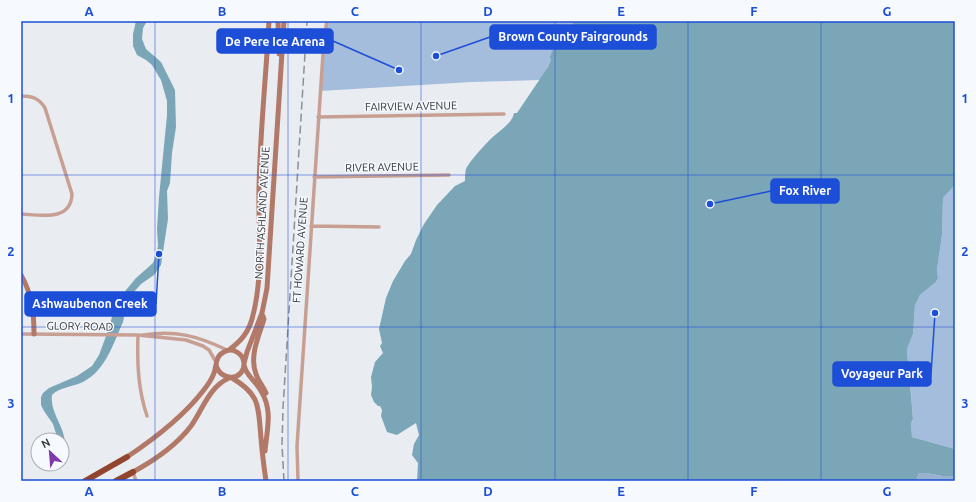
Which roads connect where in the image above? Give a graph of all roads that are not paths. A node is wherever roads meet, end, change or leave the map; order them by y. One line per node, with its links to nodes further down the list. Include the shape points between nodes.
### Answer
1 (269, 21): 19 (main road, NORTH ASHLAND AVENUE, via 259,186 258,290 247,330 243,338)
2 (278, 21): 5 (main road)
3 (327, 21): 8 (street, FT HOWARD AVENUE)
4 (285, 22): 5 (main road, NORTH ASHLAND AVENUE)
5 (281, 67): 15 (main road, NORTH ASHLAND AVENUE, via 269,274)
6 (21, 96): 11 (street, via 36,98 45,108 72,199 69,207 59,214)
7 (504, 114): 8 (street, FAIRVIEW AVENUE)
8 (318, 116): 10 (street, FT HOWARD AVENUE)
9 (449, 175): 10 (street, RIVER AVENUE)
10 (314, 177): 12 (street, FT HOWARD AVENUE)
11 (21, 214)
12 (311, 226): 13 (street); 32 (street, FT HOWARD AVENUE, via 297,446)
13 (379, 227)
14 (21, 274): 17 (main road, via 33,305)
15 (262, 313): 21 (main road); 23 (main road, NORTH ASHLAND AVENUE, via 264,319 253,361 255,372 268,398)
16 (21, 334): 17 (street, GLORY ROAD)
17 (34, 334): 18 (street, GLORY ROAD)
18 (138, 336): 19 (street, GLORY ROAD, via 152,333 191,335); 20 (street, GLORY ROAD, via 195,343 209,350); 24 (street, via 137,360 141,399)
19 (228, 350): 20 (main road, via 219,355); 21 (main road, via 238,352)
20 (216, 363): 22 (main road, via 220,374); 25 (main road, via 214,374 202,392 160,433)
21 (244, 364): 22 (main road, via 240,373); 23 (main road, via 247,374)
22 (230, 378): 26 (main road, via 251,392 259,408); 27 (main road, via 214,388 191,426 176,443 159,457)
23 (267, 402): 26 (main road)
24 (147, 416)
25 (127, 457): 28 (highway)
26 (264, 462): 31 (main road)
27 (133, 472): 29 (highway); 30 (street)
28 (85, 481)
29 (116, 481)
30 (136, 481)
31 (266, 481)
32 (298, 481)

